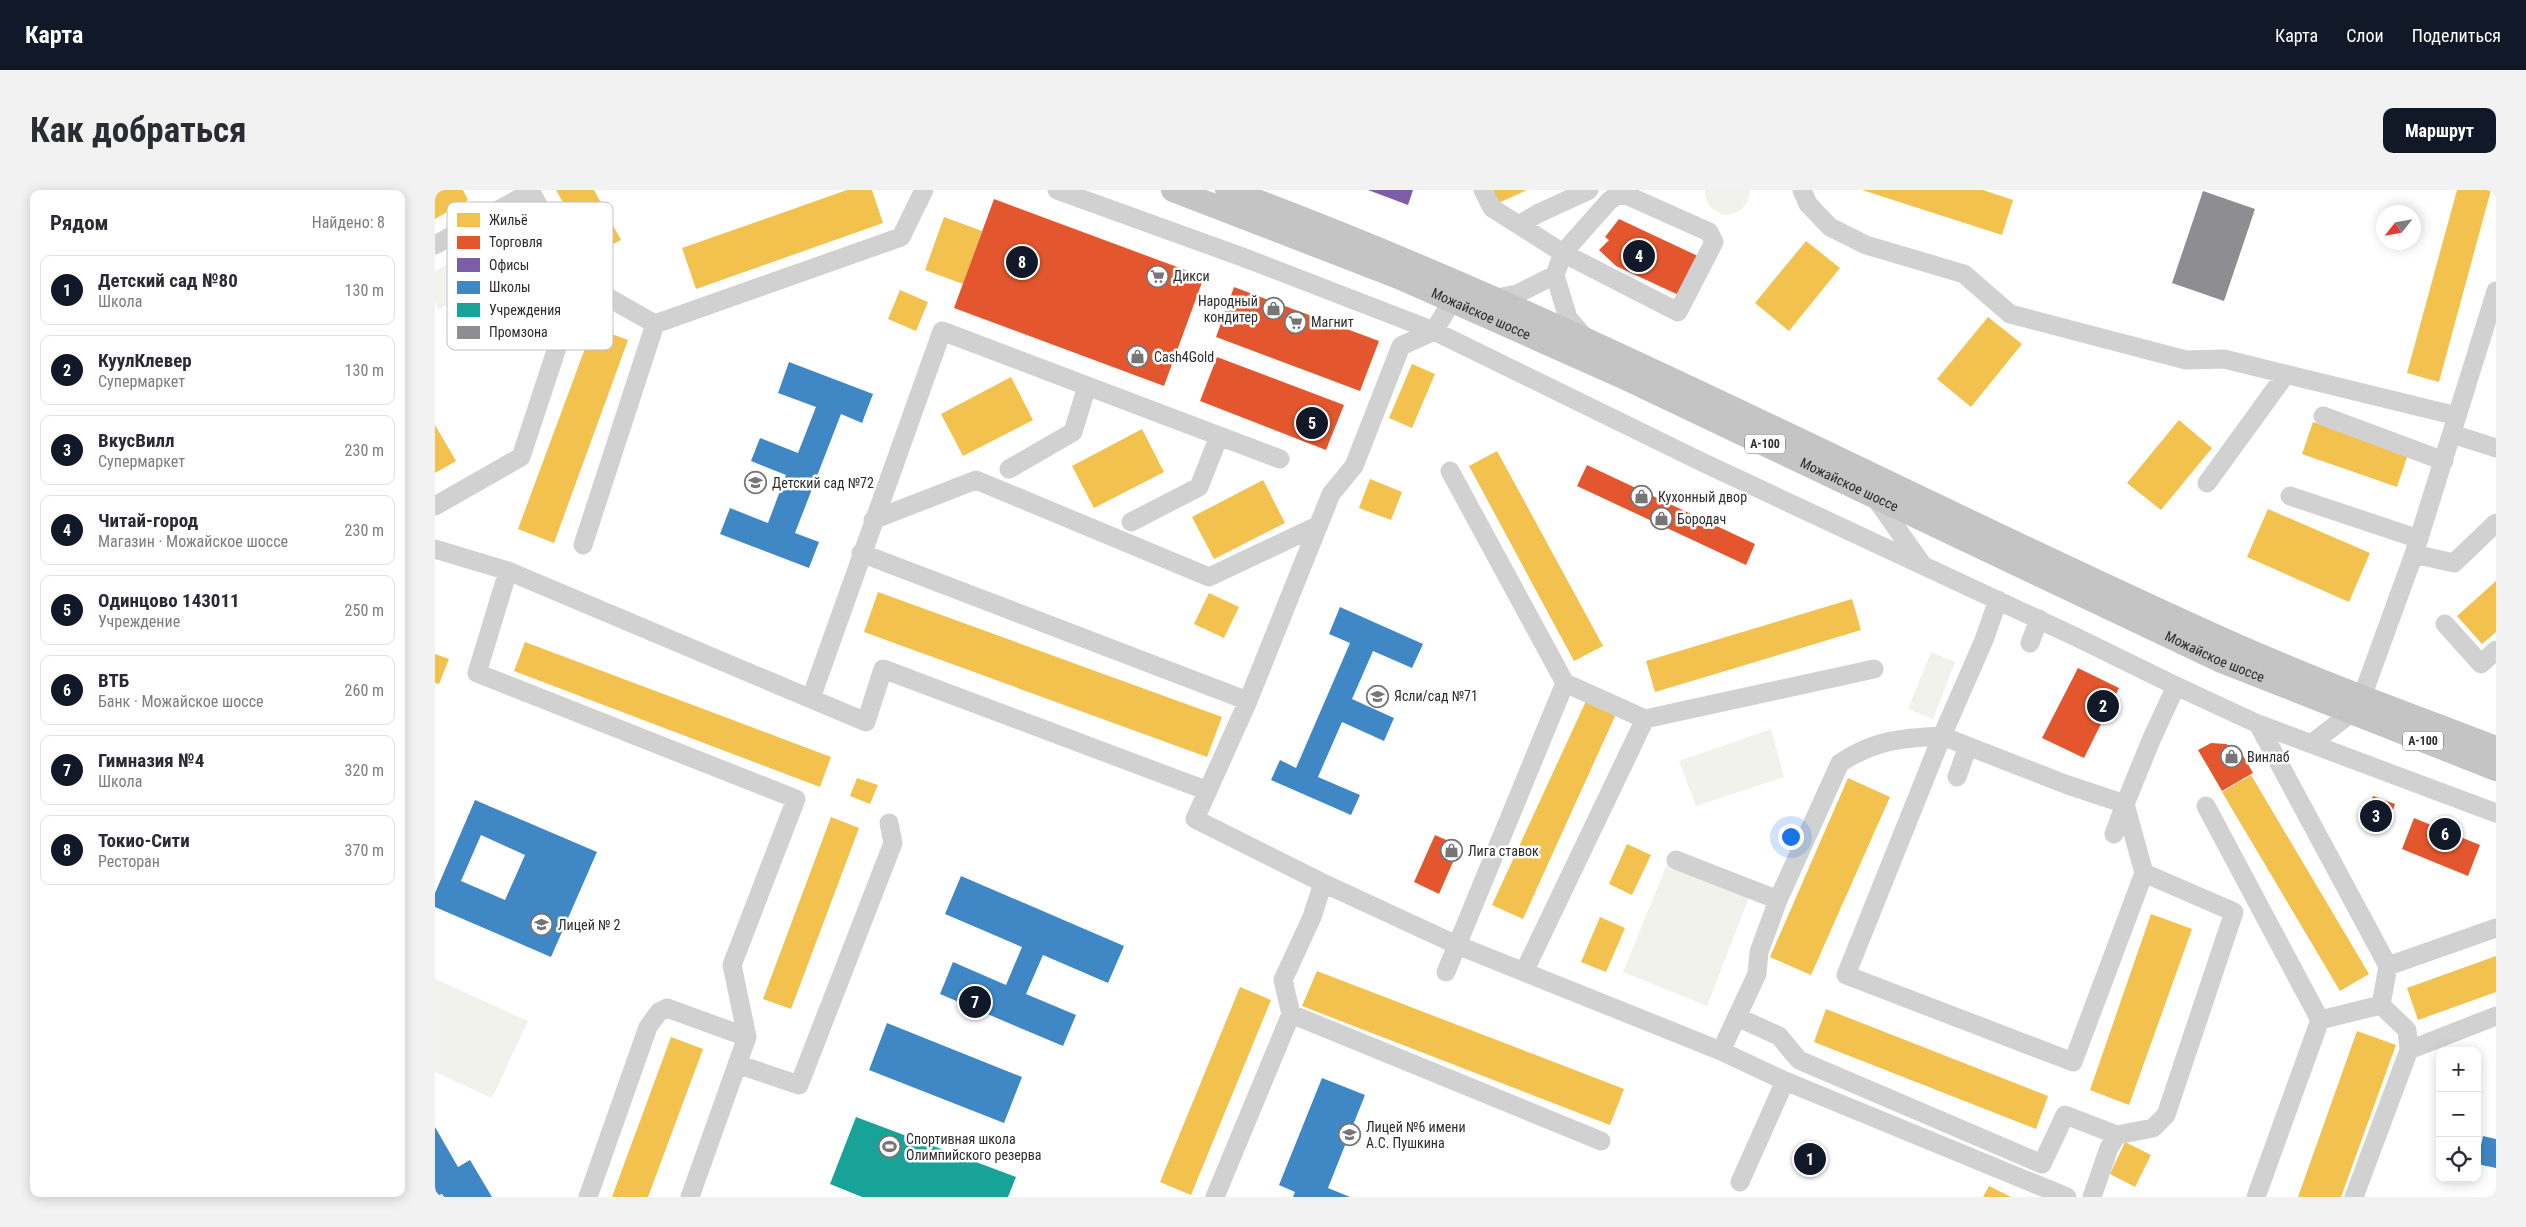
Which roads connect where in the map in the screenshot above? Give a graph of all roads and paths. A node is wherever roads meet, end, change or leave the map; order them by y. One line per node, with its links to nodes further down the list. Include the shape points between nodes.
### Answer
1 (924, 190): 20 (street, via 901,237)
2 (1057, 190): 21 (street)
3 (1173, 190): 19 (main road, Можайское шоссе / А-100)
4 (1227, 190): 17 (main road, Можайское шоссе / А-100, via 1409,260)
5 (1483, 190): 11 (street, via 1492,208)
6 (1589, 190): 11 (street)
7 (1802, 190): 25 (street, via 1808,204 1830,227 1866,245 1964,274 2010,314 2186,360 2224,359)
8 (530, 191): 9 (street); 10 (street)
9 (511, 202)
10 (536, 202)
11 (1519, 225): 14 (street)
12 (447, 238): 13 (street)
13 (435, 245)
14 (1563, 253): 14 (street, via 1678,312 1714,242 1709,232 1624,194 1609,201); 15 (street)
15 (1555, 276): 17 (street, via 1517,294); 22 (street, via 1568,318)
16 (2496, 291): 23 (street)
17 (1497, 298): 22 (main road, Можайское шоссе / А-100)
18 (613, 300): 20 (street)
19 (1452, 301): 21 (street); 36 (main road, Можайское шоссе / А-100)
20 (655, 324): 43 (street)
21 (1434, 331): 42 (street, via 1401,346 1354,466 1331,494); 47 (street)
22 (1585, 338): 59 (main road, Можайское шоссе / А-100)
23 (2489, 340): 28 (street)
24 (556, 350): 38 (street, via 521,457)
25 (2286, 374): 28 (street); 35 (street)
26 (1087, 386): 29 (street); 33 (street, via 1073,432); 39 (street, via 942,331)
27 (2323, 416): 32 (street)
28 (2454, 425): 30 (street); 32 (street)
29 (1219, 436): 31 (street); 40 (street, via 1199,487)
30 (2496, 448)
31 (1280, 459)
32 (2444, 462): 44 (street)
33 (1009, 468)
34 (1449, 471): 55 (street)
35 (2207, 483)
36 (1872, 494): 47 (street); 59 (main road, Можайское шоссе / А-100, via 2211,656)
37 (2290, 496): 44 (street)
38 (435, 506)
39 (873, 520): 42 (street, via 976,480 1209,577); 46 (street)
40 (1131, 522)
41 (2496, 523): 44 (street, via 2454,563)
42 (1319, 525): 58 (street)
43 (583, 545)
44 (2417, 546): 59 (street)
45 (435, 549): 48 (street)
46 (861, 553): 57 (street); 58 (street)
47 (1924, 566): 49 (street)
48 (508, 571): 57 (street); 88 (street, via 477,673 796,799 732,965)
49 (1998, 600): 50 (street); 62 (street, via 1984,640)
50 (2039, 619): 52 (street); 56 (street)
51 (2445, 624): 53 (street, via 2481,664)
52 (2030, 643)
53 (2496, 650)
54 (1874, 669): 60 (street)
55 (1565, 683): 60 (street); 79 (street)
56 (2176, 686): 61 (street); 69 (street)
57 (811, 698): 68 (street, via 866,722 883,669)
58 (1248, 701): 68 (street)
59 (2356, 705): 63 (street); 65 (main road, Можайское шоссе / А-100); 66 (main road, Можайское шоссе / А-100)
60 (1645, 719): 82 (street)
61 (2258, 724): 63 (street); 80 (street)
62 (1941, 736): 64 (street); 75 (street, via 1846,975 2073,1062); 77 (street, via 1880,742 1839,763)
63 (2311, 744): 71 (street)
64 (1968, 746): 67 (street); 69 (street)
65 (2496, 748)
66 (2496, 769)
67 (1957, 777)
68 (1208, 791): 76 (street, via 1195,819)
69 (2125, 804): 73 (street); 75 (street)
70 (2206, 806): 87 (street)
71 (2496, 813)
72 (889, 823): 91 (street, via 893,843 799,1085)
73 (2114, 834)
74 (1676, 860): 77 (street)
75 (2144, 873): 93 (street, via 2234,912 2166,1115 2153,1128)
76 (1323, 883): 79 (street); 84 (street, via 1312,917 1283,980)
77 (1778, 900): 86 (street, via 1759,952 1757,974)
78 (2496, 928): 80 (street)
79 (1457, 945): 81 (street); 82 (street)
80 (2388, 966): 83 (street)
81 (1445, 972)
82 (1524, 972): 90 (street)
83 (2381, 1005): 87 (street); 89 (street, via 2407,1030)
84 (1291, 1014): 94 (street); 98 (street)
85 (2496, 1016): 89 (street)
86 (1737, 1017): 90 (street); 93 (street, via 1779,1036 1799,1060 2042,1164 2065,1115)
87 (2320, 1020): 101 (street)
88 (747, 1037): 91 (street); 96 (street, via 667,1008 659,1012 648,1027)
89 (2409, 1050): 102 (street)
90 (1721, 1051): 92 (street)
91 (737, 1064): 97 (street)
92 (1785, 1081): 95 (street); 99 (street)
93 (2117, 1135): 100 (street, via 2109,1148)
94 (1601, 1141)
95 (1740, 1182)
96 (588, 1197)
97 (690, 1197)
98 (1215, 1197)
99 (2067, 1197)
100 (2093, 1197)
101 (2256, 1197)
102 (2353, 1197)

